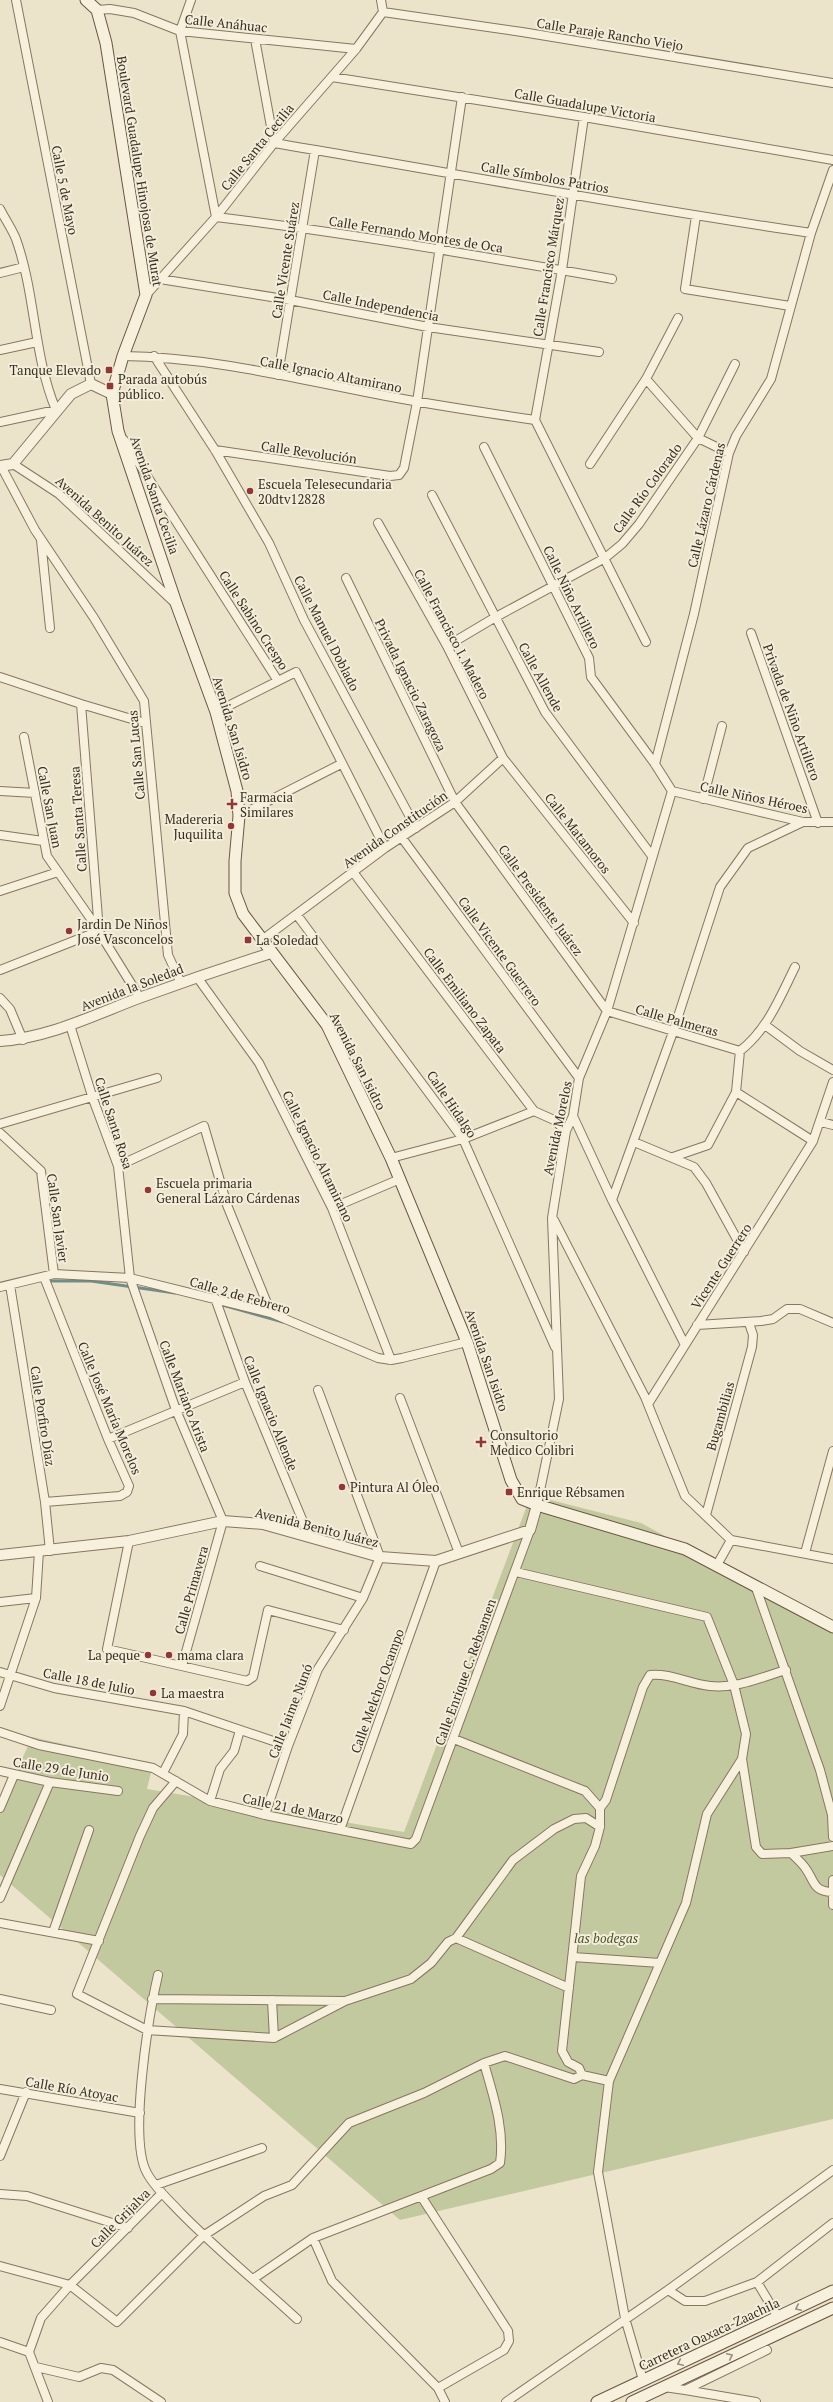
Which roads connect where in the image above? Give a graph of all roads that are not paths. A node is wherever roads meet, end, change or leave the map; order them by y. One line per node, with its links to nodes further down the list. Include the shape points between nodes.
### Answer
1 (16, 0): 45 (street, Calle 5 de Mayo)
2 (86, 0): 5 (main road)
3 (191, 0): 7 (street)
4 (381, 0): 6 (street)
5 (97, 10): 7 (street, Calle Anáhuac, via 110,9 134,13); 31 (main road, Boulevard Guadalupe Hinojosa de Murat, via 106,43)
6 (383, 12): 9 (street, Calle Santa Cecilia); 11 (street, Calle Paraje Rancho Viejo, via 530,33)
7 (180, 31): 8 (street, Calle Anáhuac); 22 (street)
8 (255, 38): 9 (street, Calle Anáhuac); 14 (street)
9 (356, 48): 10 (street, Calle Santa Cecilia)
10 (332, 77): 12 (street, Calle Guadalupe Victoria); 14 (street, Calle Santa Cecilia)
11 (833, 84)
12 (462, 97): 13 (street, Calle Guadalupe Victoria); 18 (street)
13 (584, 117): 16 (street, Calle Guadalupe Victoria); 19 (street, Calle Francisco Márquez)
14 (274, 143): 15 (street, Calle Símbolos Patrios); 22 (street, Calle Santa Cecilia)
15 (315, 150): 18 (street, Calle Símbolos Patrios); 23 (street, Calle Vicente Suárez)
16 (833, 160)
17 (833, 170): 24 (street, Calle Lázaro Cárdenas)
18 (450, 172): 19 (street, Calle Símbolos Patrios); 25 (street)
19 (572, 195): 21 (street, Calle Símbolos Patrios); 27 (street, Calle Francisco Márquez)
20 (0, 209): 26 (street, via 16,238)
21 (696, 216): 24 (street, Calle Símbolos Patrios); 33 (street, via 685,289)
22 (216, 218): 23 (street, Calle Fernando Montes de Oca); 29 (street, Calle Santa Cecilia)
23 (302, 228): 25 (street, Calle Fernando Montes de Oca); 32 (street, Calle Vicente Suárez)
24 (811, 233): 33 (street, Calle Lázaro Cárdenas)
25 (438, 248): 27 (street, Calle Fernando Montes de Oca); 35 (street)
26 (24, 267): 28 (street); 36 (street)
27 (562, 270): 30 (street, Calle Fernando Montes de Oca); 37 (street, Calle Francisco Márquez)
28 (0, 272)
29 (160, 279): 31 (street, Calle Santa Cecilia); 32 (street, Calle Independencia)
30 (612, 279)
31 (146, 295): 40 (main road, Boulevard Guadalupe Hinojosa de Murat)
32 (290, 300): 35 (street, Calle Independencia); 43 (street, Calle Vicente Suárez)
33 (790, 306): 55 (street, Calle Lázaro Cárdenas, via 771,379 736,436)
34 (678, 318): 44 (street)
35 (428, 327): 37 (street, Calle Independencia); 47 (street)
36 (37, 342): 38 (street); 48 (street, via 47,387)
37 (547, 344): 39 (street, Calle Independencia); 49 (street, Calle Francisco Márquez)
38 (0, 350)
39 (599, 352)
40 (122, 356): 41 (street, Calle Ignacio Altamirano); 46 (main road, Boulevard Guadalupe Hinojosa de Murat)
41 (154, 356): 43 (street, Calle Ignacio Altamirano); 54 (street, Calle Manuel Doblado)
42 (735, 364): 52 (street, Calle Río Colorado)
43 (278, 375): 47 (street, Calle Ignacio Altamirano)
44 (646, 379): 52 (street); 57 (street)
45 (90, 384): 46 (street); 48 (street, via 70,394)
46 (112, 394): 51 (main road, Avenida Santa Cecilia)
47 (417, 402): 49 (street, Calle Ignacio Altamirano); 54 (street, Calle Revolución, via 404,468 400,475 390,476)
48 (56, 410): 50 (street); 56 (street)
49 (535, 420): 62 (street)
50 (0, 422)
51 (118, 431): 65 (main road, Avenida Santa Cecilia); 72 (street, Calle Sabino Crespo)
52 (698, 438): 55 (street); 62 (street, Calle Río Colorado, via 639,524)
53 (484, 447): 64 (street, Calle Niño Artillero)
54 (215, 450): 90 (street, Calle Manuel Doblado, via 269,543 304,620)
55 (729, 453): 80 (street, Calle Lázaro Cárdenas, via 694,614)
56 (12, 464): 58 (street); 65 (street, Avenida Benito Juárez, via 59,494)
57 (590, 464)
58 (1, 466): 61 (street, Calle San Lucas)
59 (432, 495): 66 (street, Calle Allende)
60 (378, 523): 70 (street, Calle Francisco I. Madero)
61 (41, 539): 67 (street); 75 (street, Calle San Lucas, via 94,618 144,701)
62 (606, 558): 64 (street, Calle Río Colorado); 69 (street)
63 (346, 578): 85 (street, Privada Ignacio Zaragoza)
64 (554, 586): 66 (street, Calle Río Colorado); 80 (street, Calle Niño Artillero, via 589,658 591,677)
65 (176, 603): 74 (main road, Avenida San Isidro)
66 (494, 618): 70 (street, Calle Río Colorado); 95 (street, Calle Allende, via 545,712)
67 (50, 628)
68 (751, 633): 89 (street, Privada de Niño Artillero)
69 (646, 642)
70 (447, 646): 78 (street, Calle Francisco I. Madero)
71 (0, 677): 73 (street)
72 (278, 681): 74 (street); 79 (street, Calle Sabino Crespo, via 296,672)
73 (81, 704): 75 (street); 101 (street, Calle Santa Teresa)
74 (216, 712): 86 (main road, Avenida San Isidro, via 237,791)
75 (145, 722): 107 (street, Calle San Lucas, via 168,955)
76 (722, 726): 84 (street)
77 (24, 737): 83 (street, Calle San Juan)
78 (503, 758): 85 (street, Avenida Constitución); 100 (street, Calle Matamoros)
79 (341, 764): 86 (street); 94 (street, Calle Sabino Crespo)
80 (655, 764): 82 (street, Calle Niño Artillero)
81 (0, 790): 83 (street)
82 (672, 791): 84 (street, Calle Niños Héroes); 95 (street, Avenida Morelos)
83 (35, 793): 93 (street, Calle San Juan)
84 (703, 799): 87 (street, Calle Niños Héroes)
85 (455, 802): 90 (street, Avenida Constitución); 110 (street, Calle Presidente Juárez)
86 (239, 816): 102 (main road, Avenida San Isidro, via 235,893 243,914)
87 (803, 822): 89 (street, Calle Niños Héroes); 113 (street, via 748,848 720,887)
88 (833, 822): 89 (street, Calle Niños Héroes)
89 (818, 823)
90 (416, 828): 92 (street, Avenida Constitución)
91 (0, 835): 93 (street)
92 (402, 838): 94 (street, Avenida Constitución); 119 (street, Calle Vicente Guerrero)
93 (43, 840): 96 (street, Calle San Juan, via 46,856)
94 (385, 848): 97 (street, Avenida Constitución)
95 (652, 856): 100 (street, Avenida Morelos)
96 (58, 872): 98 (street); 101 (street, Calle San Juan)
97 (353, 872): 99 (street, Avenida Constitución); 123 (street, Calle Emiliano Zapata)
98 (0, 891)
99 (297, 915): 102 (street, Avenida Constitución); 130 (street, Calle Hidalgo)
100 (634, 923): 110 (street, Avenida Morelos)
101 (99, 931): 105 (street); 109 (street, Calle San Juan)
102 (262, 940): 103 (main road, Avenida San Isidro)
103 (271, 953): 106 (street, Avenida la Soledad); 134 (main road, Avenida San Isidro, via 327,1025)
104 (795, 966): 112 (street)
105 (0, 970)
106 (197, 977): 107 (street, Avenida la Soledad); 138 (street, Calle Ignacio Altamirano, via 259,1063)
107 (181, 983): 109 (street, Avenida la Soledad)
108 (0, 998): 114 (street, via 10,1008)
109 (140, 998): 111 (street, Avenida la Soledad)
110 (607, 1011): 113 (street, Calle Palmeras); 119 (street, Avenida Morelos)
111 (70, 1025): 114 (street, Avenida la Soledad); 122 (street, Calle Santa Rosa)
112 (765, 1025): 116 (street, via 752,1042); 117 (street, via 800,1051)
113 (673, 1032): 116 (street, Calle Palmeras); 132 (street)
114 (23, 1040): 115 (street, Avenida la Soledad)
115 (0, 1041)
116 (740, 1050): 121 (street)
117 (833, 1070)
118 (157, 1078): 122 (street)
119 (579, 1078): 124 (street, Avenida Morelos)
120 (833, 1082): 125 (street, Vicente Guerrero)
121 (736, 1092): 131 (street); 133 (street, via 708,1145)
122 (93, 1099): 126 (street); 135 (street, Calle Santa Rosa)
123 (534, 1111): 128 (street, Calle Emiliano Zapata, via 554,1120); 130 (street)
124 (573, 1116): 128 (street, Avenida Morelos); 137 (street)
125 (820, 1122): 127 (street); 131 (street, Vicente Guerrero)
126 (0, 1124)
127 (833, 1125)
128 (566, 1131): 139 (street, Avenida Morelos)
129 (0, 1133): 141 (street, Calle San Javier, via 41,1171)
130 (463, 1139): 134 (street); 153 (street, Calle Hidalgo)
131 (813, 1141): 140 (street, Vicente Guerrero)
132 (634, 1142): 133 (street); 137 (street)
133 (673, 1157): 140 (street, via 694,1168 706,1183)
134 (391, 1158): 136 (main road, Avenida San Isidro)
135 (118, 1166): 143 (street, Calle Santa Rosa); 147 (street, via 204,1126 227,1205)
136 (400, 1179): 138 (street); 151 (main road, Avenida San Isidro)
137 (612, 1200): 152 (street)
138 (332, 1208): 154 (street, Calle Ignacio Altamirano)
139 (552, 1218): 153 (street, Avenida Morelos); 158 (street, via 582,1271)
140 (744, 1252): 150 (street, Vicente Guerrero)
141 (54, 1274): 142 (street, Calle 2 de Febrero); 143 (street, Calle 2 de Febrero)
142 (44, 1277): 144 (street, Calle 2 de Febrero); 160 (street, Calle José María Morelos)
143 (130, 1278): 146 (street, Calle 2 de Febrero); 159 (street, Calle Mariano Arista)
144 (10, 1285): 145 (street, Calle 2 de Febrero); 162 (street, Calle Porfiro Díaz)
145 (0, 1287)
146 (215, 1298): 147 (street, Calle 2 de Febrero); 155 (street, Calle Ignacio Allende)
147 (271, 1313): 154 (street, Calle 2 de Febrero, via 378,1358)
148 (748, 1323): 149 (street, via 773,1319 787,1309 800,1309); 150 (street); 164 (street, Bugambilias, via 753,1335 752,1347)
149 (833, 1323)
150 (697, 1325): 152 (street, Vicente Guerrero)
151 (467, 1342): 154 (street, Calle 2 de Febrero); 163 (main road, Avenida San Isidro, via 511,1480 522,1499)
152 (684, 1345): 158 (street, Vicente Guerrero)
153 (557, 1351): 163 (street, Avenida Morelos, via 559,1399)
154 (391, 1360)
155 (245, 1382): 159 (street); 167 (street, Calle Ignacio Allende)
156 (318, 1390): 175 (street)
157 (400, 1398): 172 (street)
158 (648, 1404): 164 (street, via 685,1496)
159 (176, 1410): 160 (street); 165 (street, Calle Mariano Arista)
160 (108, 1439): 162 (street, Calle José María Morelos, via 127,1479 128,1492 120,1496)
161 (833, 1451): 173 (street)
162 (45, 1502): 171 (street, Calle Porfiro Díaz)
163 (537, 1505): 166 (street, Calle Enrique C. Rebsamen); 178 (main road, Avenida San Isidro, via 685,1549)
164 (706, 1515): 168 (street)
165 (223, 1521): 167 (street, Avenida Benito Juárez, via 263,1524); 169 (street, Avenida Benito Juárez); 187 (street, Calle Primavera)
166 (530, 1530): 172 (street, Avenida Benito Juárez); 180 (street, Calle Enrique C. Rebsamen)
167 (309, 1536): 175 (street, Avenida Benito Juárez)
168 (732, 1540): 173 (street); 178 (street)
169 (129, 1541): 171 (street, Avenida Benito Juárez); 187 (street, via 107,1649)
170 (39, 1551): 171 (street, Avenida Benito Juárez); 174 (street, Avenida Benito Juárez); 182 (street)
171 (50, 1551)
172 (459, 1553): 177 (street, Avenida Benito Juárez)
173 (805, 1554): 176 (street)
174 (0, 1555)
175 (380, 1557): 177 (street, Avenida Benito Juárez); 183 (street, Calle Jaime Nunó)
176 (833, 1559)
177 (436, 1561): 211 (street, Calle Melchor Ocampo)
178 (717, 1565): 181 (main road, Avenida San Isidro)
179 (260, 1566): 183 (street)
180 (516, 1572): 191 (street, via 707,1617); 196 (street, Calle Enrique C. Rebsamen)
181 (755, 1584): 185 (main road, Avenida San Isidro); 188 (street)
182 (36, 1598): 184 (street); 190 (street)
183 (363, 1598): 186 (street, Calle Jaime Nunó)
184 (0, 1602)
185 (833, 1627)
186 (344, 1630): 187 (street, via 268,1610 251,1680); 197 (street, Calle Jaime Nunó, via 318,1669)
187 (182, 1666)
188 (786, 1670): 191 (street); 212 (street, via 820,1770 832,1815)
189 (0, 1672): 190 (street, Calle 18 de Julio)
190 (10, 1676): 192 (street); 193 (street, Calle 18 de Julio, via 54,1688)
191 (734, 1685): 198 (street, via 746,1734); 207 (street, via 711,1686 663,1674 650,1675 643,1687 606,1800)
192 (0, 1706)
193 (184, 1711): 194 (street, Calle 18 de Julio); 200 (street, via 183,1734)
194 (240, 1730): 197 (street, Calle 18 de Julio); 205 (street, via 234,1751 217,1775)
195 (0, 1732): 200 (street, Calle 21 de Marzo, via 39,1745 154,1768)
196 (454, 1739): 207 (street, via 585,1791); 213 (street, Calle Enrique C. Rebsamen, via 416,1839)
197 (288, 1746): 208 (street, Calle Jaime Nunó)
198 (742, 1759): 215 (street, via 756,1847 762,1854); 225 (street, via 707,1814 686,1903)
199 (0, 1771): 201 (street, Calle 29 de Junio)
200 (163, 1774): 203 (street, Calle 21 de Marzo)
201 (14, 1775): 202 (street, Calle 29 de Junio); 206 (street)
202 (50, 1782): 204 (street, Calle 29 de Junio); 218 (street)
203 (176, 1782): 205 (street, Calle 21 de Marzo); 223 (street, via 153,1808)
204 (118, 1791)
205 (210, 1801): 208 (street, Calle 21 de Marzo)
206 (0, 1808)
207 (600, 1808): 209 (street)
208 (265, 1815): 211 (street, Calle 21 de Marzo)
209 (600, 1827): 222 (street, via 586,1818 574,1819 554,1829 513,1860); 224 (street, via 595,1846 581,1876)
210 (89, 1830): 221 (street)
211 (340, 1830): 213 (street, Calle 21 de Marzo)
212 (833, 1837)
213 (411, 1844)
214 (833, 1846): 215 (street)
215 (791, 1853): 217 (street, via 805,1868 816,1887 823,1892)
216 (833, 1880): 217 (street)
217 (832, 1892): 219 (street)
218 (0, 1898)
219 (833, 1905)
220 (0, 1923): 221 (street)
221 (52, 1932): 223 (street)
222 (456, 1938): 227 (street); 231 (street, via 448,1942 431,1962 411,1979)
223 (99, 1941): 233 (street, via 77,1994)
224 (572, 1957): 225 (street); 227 (street)
225 (660, 1963): 237 (street)
226 (158, 1975): 229 (street, Calle Grijalva)
227 (569, 1988): 236 (street, via 562,2051 568,2062 579,2068)
228 (0, 1999): 232 (street)
229 (152, 1999): 230 (street); 233 (street, Calle Grijalva)
230 (272, 2000): 231 (street); 234 (street)
231 (345, 2001): 234 (street)
232 (51, 2010)
233 (147, 2030): 234 (street); 240 (street, Calle Grijalva)
234 (274, 2038)
235 (484, 2063): 236 (street, via 505,2056 574,2079); 247 (street, via 500,2121 500,2163 491,2169); 250 (street, via 424,2092 349,2123 292,2185 264,2196)
236 (582, 2075): 237 (street)
237 (609, 2081): 260 (street, via 598,2172)
238 (0, 2089): 239 (street, Calle Río Atoyac)
239 (26, 2092): 240 (street, Calle Río Atoyac); 242 (street)
240 (140, 2113): 244 (street, Calle Grijalva, via 140,2153 146,2173)
241 (262, 2148): 244 (street)
242 (0, 2156)
243 (833, 2170): 256 (street)
244 (156, 2185): 245 (street, Calle Grijalva)
245 (162, 2193): 249 (street, Calle Grijalva); 250 (street)
246 (0, 2194): 249 (street, via 28,2196)
247 (421, 2196): 251 (street); 268 (street, via 508,2331 509,2341 504,2350)
248 (833, 2223): 254 (street)
249 (128, 2228): 255 (street, Calle Grijalva)
250 (203, 2236): 253 (street); 255 (street, via 117,2322)
251 (313, 2238): 253 (street); 268 (street, via 332,2281)
252 (0, 2266): 255 (street)
253 (253, 2279): 261 (street)
254 (757, 2282): 256 (street, via 705,2301 685,2301); 259 (street)
255 (70, 2285): 264 (street, Calle Grijalva, via 41,2318)
256 (668, 2290): 260 (street)
257 (833, 2291): 259 (main road, Carretera Oaxaca-Zaachila, one-way to 259)
258 (833, 2308): 267 (main road, one-way to 258)
259 (778, 2317): 266 (main road, Carretera Oaxaca-Zaachila, one-way to 266)
260 (625, 2318): 266 (street); 273 (street)
261 (297, 2319)
262 (0, 2342): 264 (street)
263 (767, 2350): 269 (street)
264 (29, 2352): 265 (street)
265 (36, 2367): 270 (street); 271 (street, via 79,2377 101,2368 113,2370)
266 (643, 2380): 274 (main road, Carretera Oaxaca-Zaachila)
267 (664, 2387): 269 (street); 275 (main road)
268 (438, 2388): 272 (street)
269 (685, 2390): 276 (street)
270 (48, 2402)
271 (161, 2402)
272 (446, 2402)
273 (506, 2402)
274 (597, 2402)
275 (632, 2402)
276 (756, 2402)

